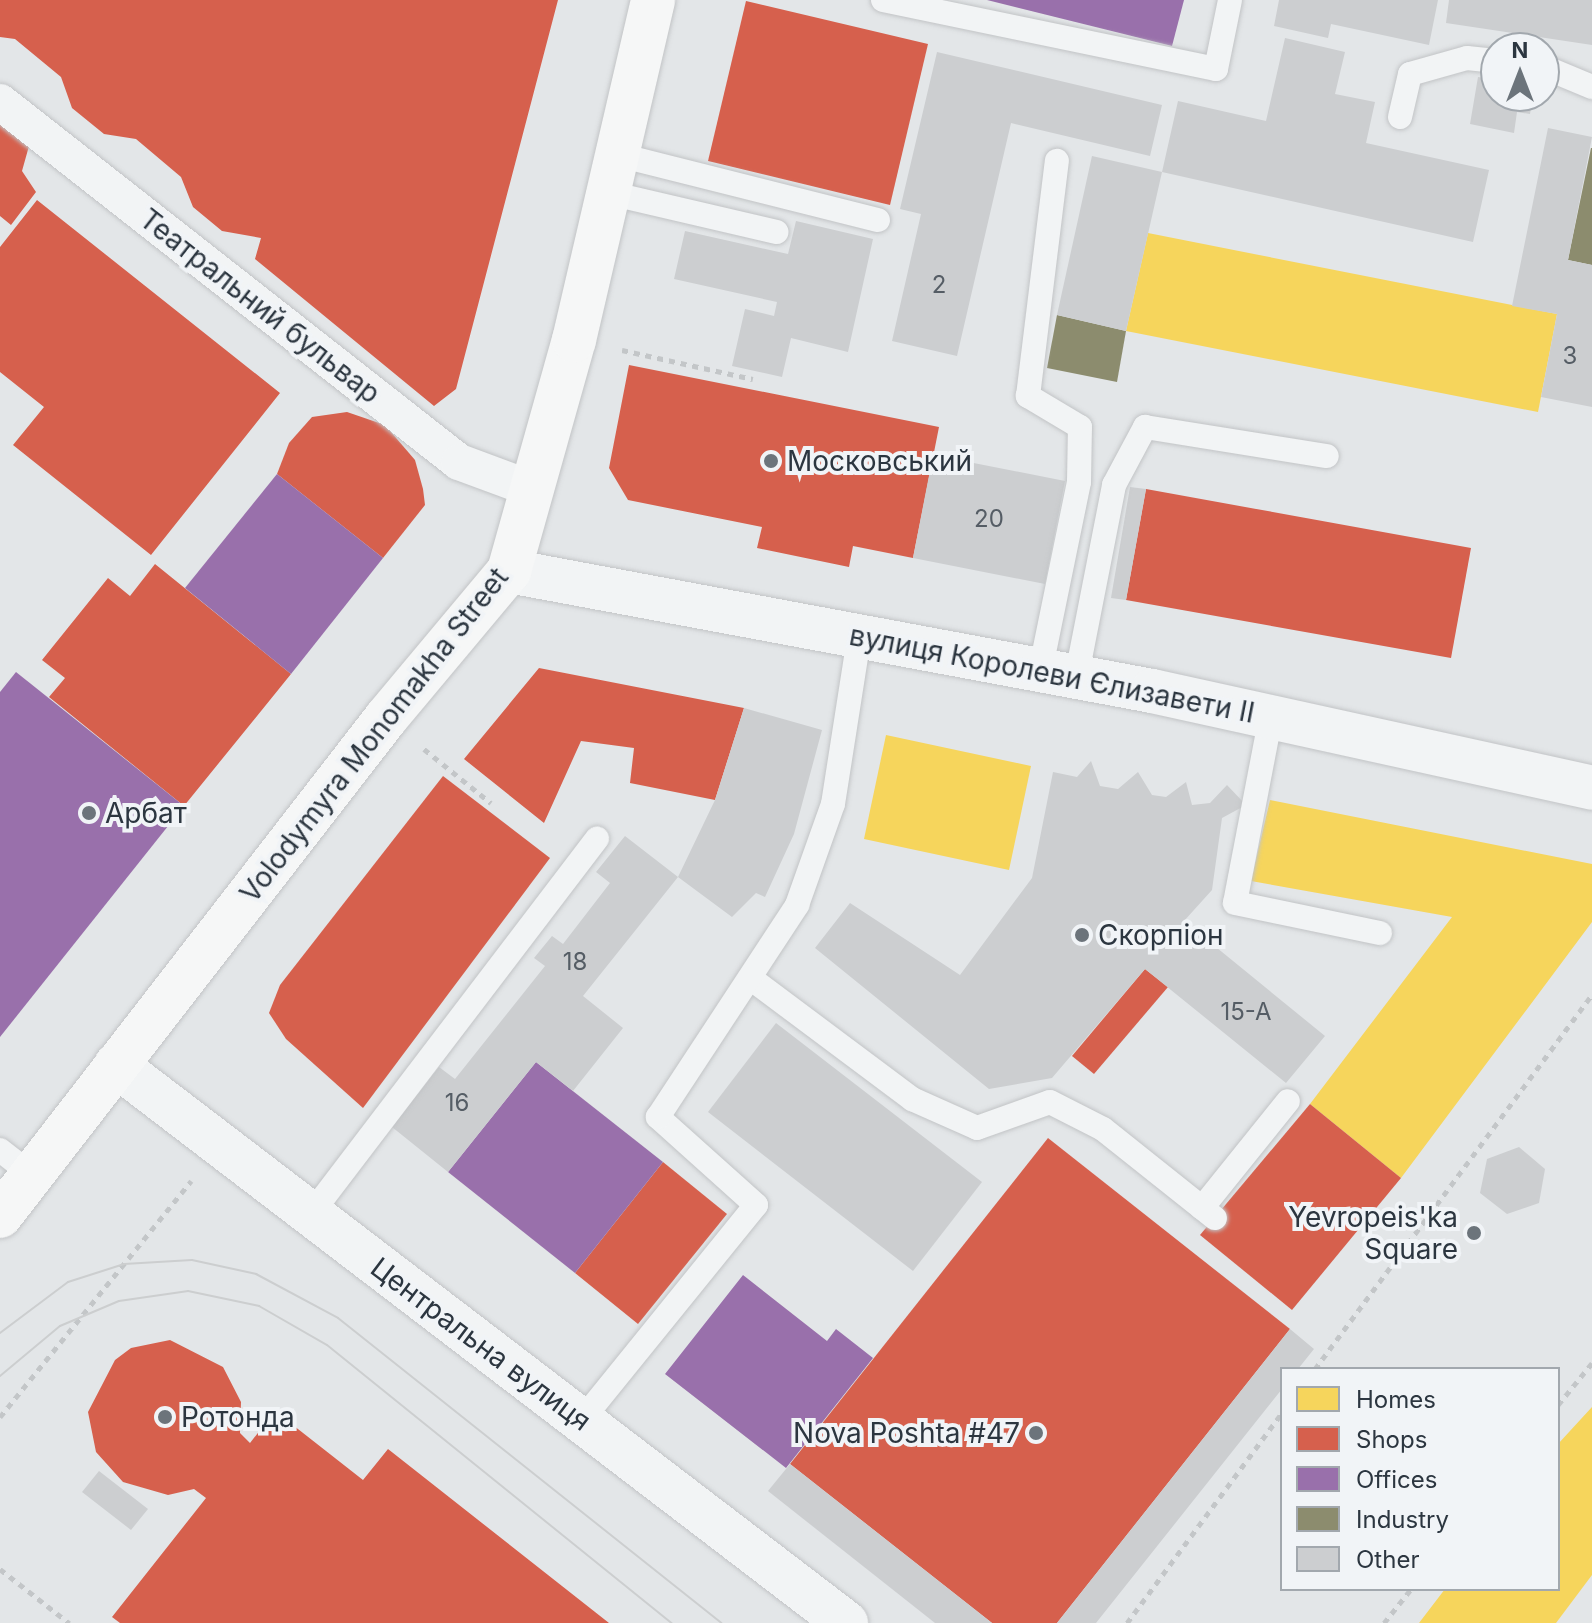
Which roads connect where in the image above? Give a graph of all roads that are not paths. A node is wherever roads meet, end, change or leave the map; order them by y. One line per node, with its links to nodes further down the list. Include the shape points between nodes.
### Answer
1 (653, 0): 10 (main road, Volodymyra Monomakha Street)
2 (883, 0): 3 (lane, via 1216,69)
3 (1230, 0)
4 (1480, 59): 8 (lane, via 1410,74)
5 (1560, 74): 6 (lane)
6 (1592, 87)
7 (0, 102): 14 (street, Театральний бульвар, via 459,462)
8 (1400, 117)
9 (1057, 161): 17 (lane, via 1028,396 1080,427)
10 (614, 174): 11 (lane); 12 (lane); 14 (main road, Volodymyra Monomakha Street)
11 (878, 220)
12 (777, 232)
13 (1327, 456): 17 (lane, via 1145,427 1114,485)
14 (532, 489): 15 (main road, Volodymyra Monomakha Street)
15 (509, 571): 16 (street, вулиця Королеви Єлизавети ІІ); 23 (main road, Volodymyra Monomakha Street, via 386,718)
16 (859, 638): 17 (street, вулиця Королеви Єлизавети ІІ); 22 (lane, via 833,804 797,905)
17 (1058, 675): 18 (street, вулиця Королеви Єлизавети ІІ)
18 (1271, 716): 19 (street, вулиця Королеви Єлизавети ІІ); 21 (lane, via 1235,903)
19 (1592, 788)
20 (597, 839): 26 (lane)
21 (1380, 933)
22 (758, 971): 24 (lane, via 912,1099 977,1128 1050,1102 1103,1129 1208,1213); 28 (lane, via 658,1117 756,1205)
23 (116, 1065): 25 (main road, Volodymyra Monomakha Street); 26 (street, Центральна вулиця)
24 (1288, 1101)
25 (16, 1162): 27 (main road, Volodymyra Monomakha Street)
26 (311, 1214): 28 (street, Центральна вулиця)
27 (0, 1216)
28 (581, 1421): 29 (street, Центральна вулиця)
29 (846, 1623)

